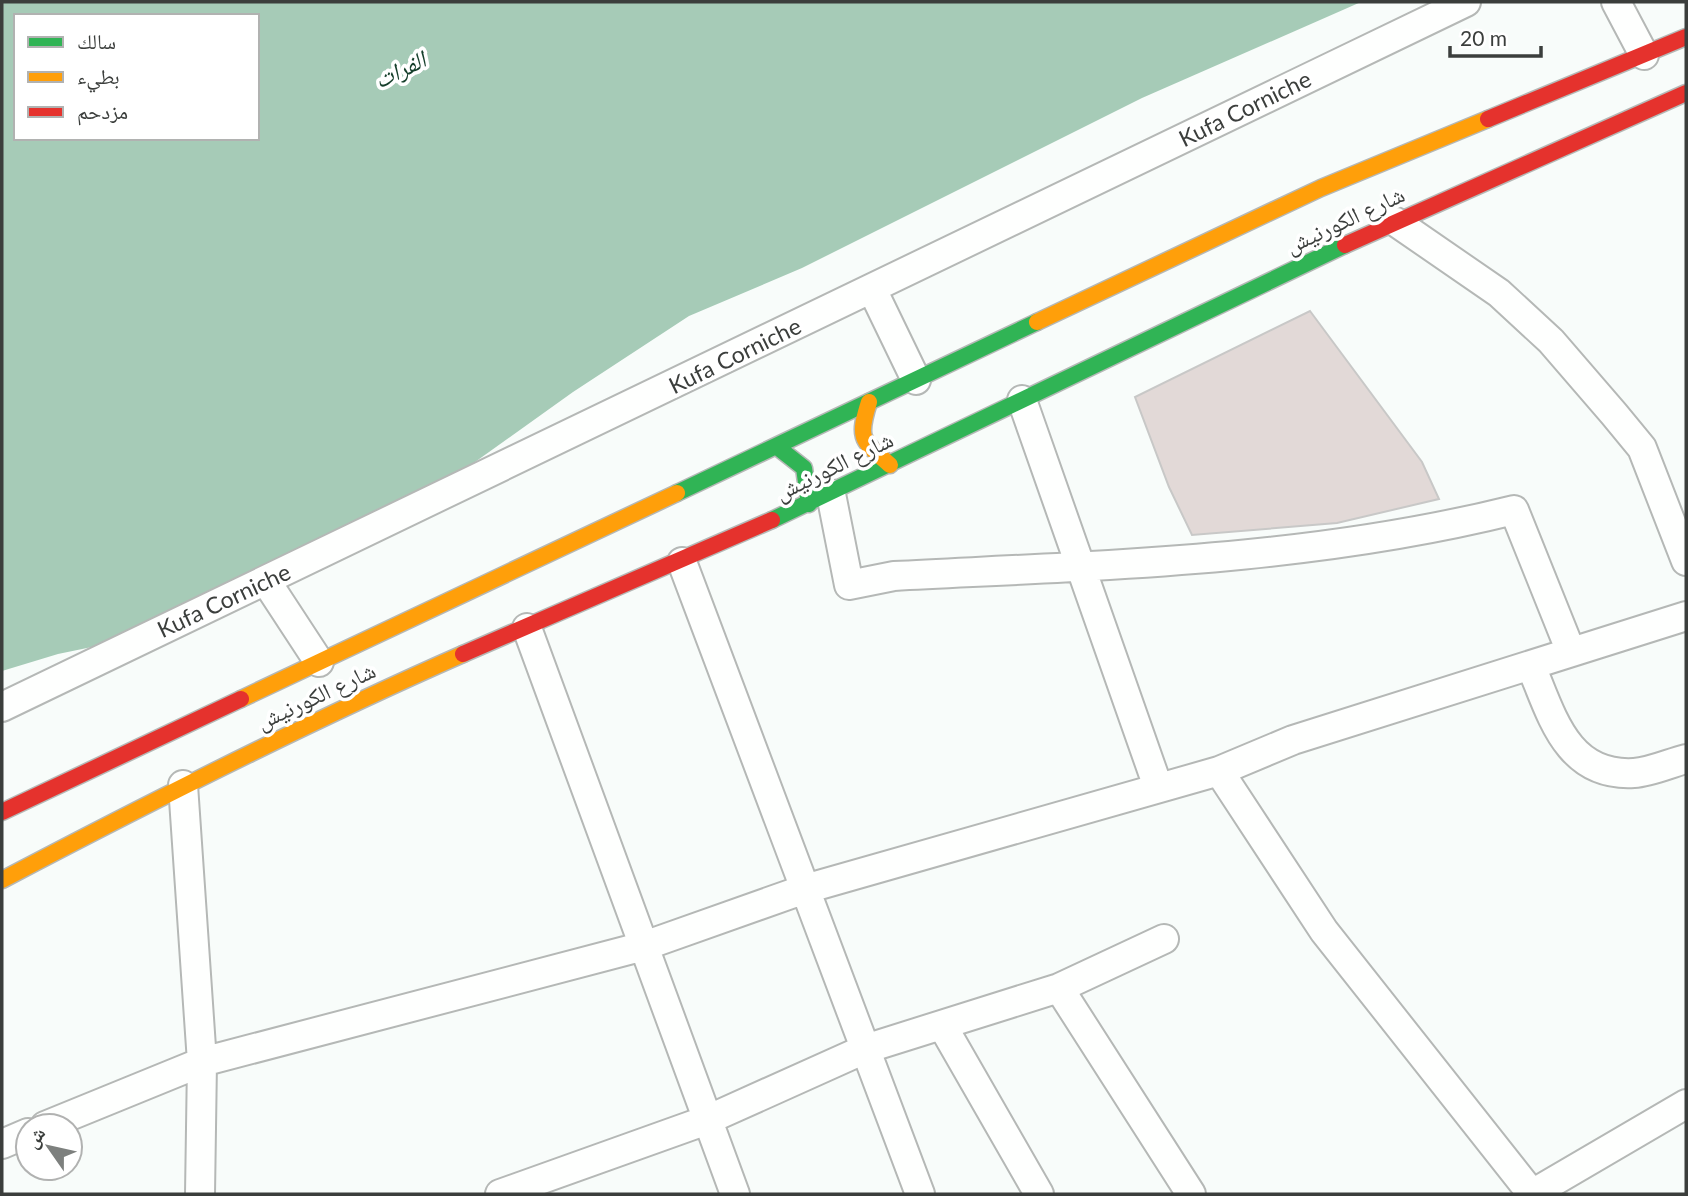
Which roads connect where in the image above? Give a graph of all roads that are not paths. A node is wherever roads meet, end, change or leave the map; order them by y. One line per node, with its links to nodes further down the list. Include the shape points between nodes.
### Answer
1 (1466, 2): 7 (street, Kufa Corniche)
2 (1616, 2): 4 (street)
3 (1686, 37): 4 (street, شارع الكورنيش)
4 (1643, 55): 8 (street, شارع الكورنيش, via 1321,188)
5 (1686, 93): 6 (street, شارع الكورنيش)
6 (1396, 222): 9 (street, شارع الكورنيش); 14 (street, via 1499,293 1551,341 1614,414 1642,449)
7 (872, 289): 8 (street); 17 (street, Kufa Corniche)
8 (916, 380): 10 (street, شارع الكورنيش)
9 (1022, 400): 12 (street, شارع الكورنيش); 16 (street)
10 (869, 402): 11 (street, شارع الكورنيش); 12 (street, via 861,428 863,441)
11 (776, 446): 13 (street, via 797,458); 21 (street, شارع الكورنيش)
12 (890, 465): 13 (street, شارع الكورنيش)
13 (820, 499): 15 (street, شارع الكورنيش); 16 (street, via 849,585 894,576)
14 (1686, 561)
15 (682, 562): 19 (street, شارع الكورنيش); 30 (street)
16 (1080, 566): 20 (street, via 1338,546 1514,510); 27 (street)
17 (266, 581): 21 (street); 23 (street, Kufa Corniche)
18 (1686, 616): 20 (street)
19 (527, 628): 26 (street, شارع الكورنيش, via 342,707); 32 (street)
20 (1571, 652): 22 (street)
21 (319, 662): 28 (street, شارع الكورنيش)
22 (1531, 666): 24 (street, via 1559,732 1575,755 1598,767 1634,773); 25 (street, via 1293,740)
23 (2, 707)
24 (1686, 759)
25 (1219, 771): 27 (street); 47 (street, via 1324,931)
26 (183, 785): 29 (street, شارع الكورنيش); 36 (street)
27 (1158, 787): 30 (street)
28 (2, 813)
29 (2, 880)
30 (805, 889): 32 (street); 35 (street)
31 (1164, 939): 33 (street)
32 (644, 946): 36 (street); 39 (street)
33 (1059, 988): 34 (street); 46 (street)
34 (942, 1025): 35 (street); 45 (street)
35 (865, 1049): 39 (street); 44 (street)
36 (202, 1062): 38 (street); 41 (street)
37 (1686, 1104): 47 (street)
38 (79, 1112)
39 (708, 1120): 40 (street); 43 (street)
40 (555, 1185): 42 (street)
41 (200, 1194)
42 (500, 1194)
43 (734, 1194)
44 (920, 1194)
45 (1039, 1194)
46 (1191, 1194)
47 (1532, 1194)

